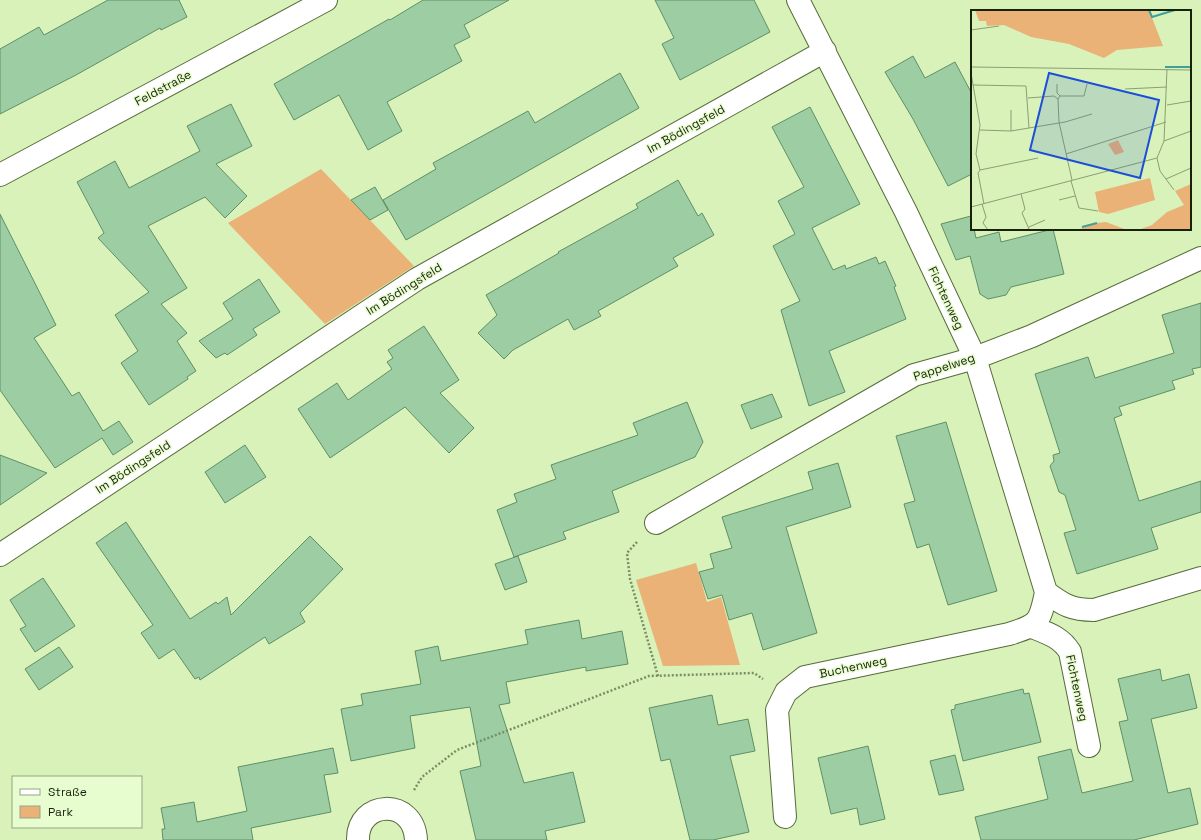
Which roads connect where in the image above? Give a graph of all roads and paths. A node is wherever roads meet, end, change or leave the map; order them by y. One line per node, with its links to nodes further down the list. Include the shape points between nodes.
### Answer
1 (326, 0): 4 (street, Feldstraße)
2 (798, 0): 3 (street, Fichtenweg)
3 (825, 51): 6 (street, Fichtenweg, via 906,212); 8 (street, Im Bödingsfeld, via 417,279)
4 (0, 175)
5 (1201, 258): 6 (street, Pappelweg, via 1032,336)
6 (974, 358): 7 (street, Pappelweg, via 914,375); 10 (street, Fichtenweg)
7 (656, 523): 11 (path, via 627,553 630,579)
8 (0, 555)
9 (1201, 578): 10 (street, via 1094,610 1079,610 1063,605)
10 (1040, 611): 12 (street, Buchenweg, via 1009,634 804,677); 13 (street, Fichtenweg, via 1055,636 1070,652)
11 (658, 676): 12 (path, via 754,673); 14 (path, via 649,676 457,750 422,777)
12 (786, 692): 15 (street, Buchenweg, via 777,710)
13 (1089, 746)
14 (402, 812): 16 (street, via 391,808 380,809 370,814 362,822); 17 (street, via 411,820)
15 (785, 817)
16 (358, 840)
17 (416, 840)

